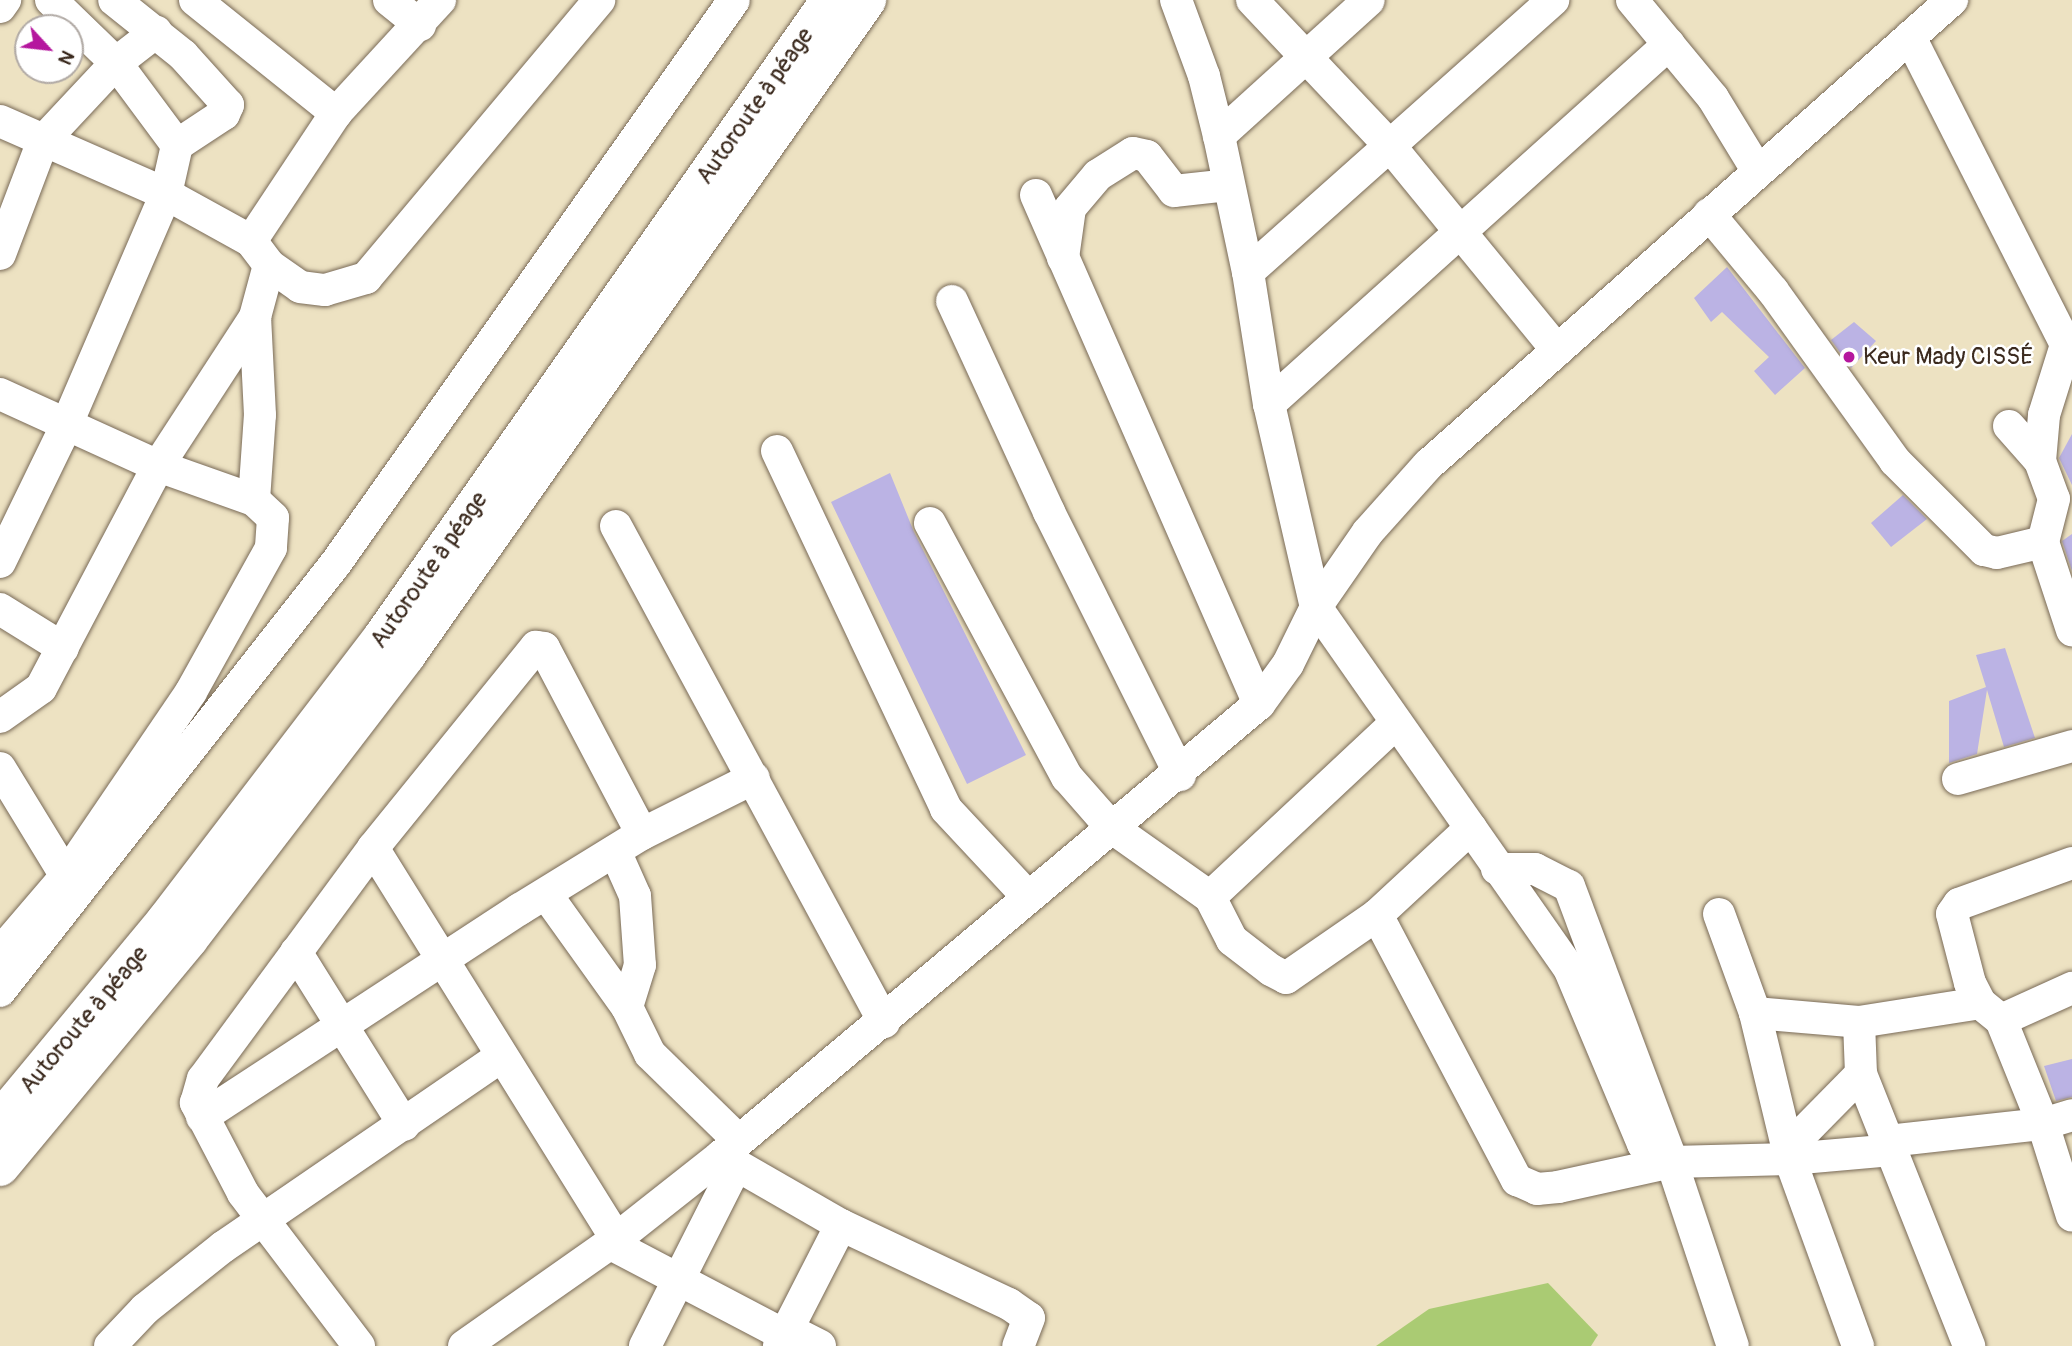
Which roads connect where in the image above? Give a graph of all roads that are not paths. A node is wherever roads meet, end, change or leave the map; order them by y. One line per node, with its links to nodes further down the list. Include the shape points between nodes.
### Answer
1 (5, 0): 16 (street)
2 (51, 0): 24 (street)
3 (114, 0): 19 (street)
4 (389, 0): 18 (street)
5 (440, 0): 18 (street)
6 (599, 0): 37 (street, via 366,278 325,290 300,287)
7 (734, 0): 86 (street, via 336,564)
8 (830, 0): 96 (highway, Autoroute à péage, via 383,636 166,920)
9 (867, 0): 103 (highway, via 406,656 189,939)
10 (1252, 0): 23 (street)
11 (1369, 0): 23 (street)
12 (1553, 0): 30 (street)
13 (1632, 0): 21 (street)
14 (1952, 0): 20 (street)
15 (1182, 3): 27 (street)
16 (0, 7)
17 (205, 8): 22 (street); 25 (street)
18 (420, 25): 25 (street)
19 (156, 32): 22 (street); 24 (street)
20 (1910, 37): 31 (street); 44 (street)
21 (1669, 44): 31 (street, via 1713,98); 36 (street)
22 (183, 55): 29 (street, via 226,96 228,105 224,114)
23 (1304, 57): 27 (street); 30 (street)
24 (116, 63): 28 (street); 29 (street)
25 (336, 113): 37 (street)
26 (0, 121): 28 (street)
27 (1219, 136): 32 (street)
28 (43, 141): 33 (street); 38 (street)
29 (177, 145): 33 (street)
30 (1390, 146): 36 (street); 40 (street)
31 (1757, 170): 35 (street)
32 (1228, 185): 39 (street, via 1174,191 1147,156 1133,153 1098,175 1070,208); 40 (street)
33 (166, 194): 37 (street); 47 (street)
34 (1036, 195): 39 (street)
35 (1709, 214): 43 (street); 55 (street, via 1773,291 1895,461 1984,550 1997,552)
36 (1464, 233): 43 (street); 46 (street)
37 (260, 253): 42 (street)
38 (0, 254)
39 (1063, 263): 61 (street)
40 (1248, 272): 46 (street)
41 (952, 302): 66 (street, via 1049,512)
42 (255, 317): 51 (street); 52 (street, via 260,415)
43 (1557, 350): 57 (street, via 1428,465 1368,532)
44 (2068, 352): 50 (street, via 2044,415)
45 (0, 394): 47 (street)
46 (1269, 404): 57 (street)
47 (66, 426): 51 (street); 56 (street)
48 (2009, 426): 50 (street)
49 (777, 451): 78 (street, via 946,809)
50 (2040, 461): 55 (street, via 2054,499)
51 (158, 466): 52 (street); 60 (street)
52 (254, 500): 76 (street, via 273,518 271,548 191,692)
53 (930, 523): 69 (street, via 1068,777)
54 (615, 526): 67 (street)
55 (2043, 542): 59 (street)
56 (0, 562)
57 (1316, 607): 61 (street, via 1288,664); 63 (street)
58 (0, 609): 60 (street)
59 (2070, 620)
60 (63, 648): 62 (street, via 31,699)
61 (1259, 705): 66 (street)
62 (0, 717)
63 (1396, 723): 70 (street); 79 (street)
64 (2072, 746): 68 (street)
65 (0, 768): 76 (street)
66 (1180, 775): 69 (street)
67 (754, 778): 71 (street); 90 (street)
68 (1958, 779)
69 (1111, 827): 78 (street); 79 (street)
70 (1471, 828): 75 (street); 80 (street)
71 (642, 834): 72 (street, via 540,646); 73 (street)
72 (373, 848): 82 (street); 84 (street)
73 (615, 851): 77 (street); 87 (street, via 635,896 640,965)
74 (2072, 863): 88 (street, via 1954,908 1970,983)
75 (1497, 869): 102 (street, via 1569,968 1643,1144); 102 (street, via 1535,869 1569,886)
76 (66, 876): 83 (street)
77 (546, 894): 84 (street); 87 (street)
78 (1027, 896): 90 (street)
79 (1210, 897): 80 (street, via 1232,940 1286,978)
80 (1377, 915): 102 (street, via 1517,1180 1537,1189 1558,1187)
81 (1719, 915): 89 (street)
82 (296, 952): 92 (street); 95 (street, via 203,1079 196,1103)
83 (0, 953)
84 (443, 961): 92 (street); 93 (street)
85 (2072, 988): 88 (street)
86 (0, 991)
87 (627, 1007): 101 (street, via 650,1054)
88 (1990, 1012): 91 (street); 97 (street)
89 (1755, 1013): 91 (street); 100 (street)
90 (884, 1022): 101 (street)
91 (1859, 1022): 94 (street)
92 (340, 1023): 95 (street); 98 (street)
93 (502, 1056): 98 (street); 107 (street)
94 (1861, 1074): 99 (street); 100 (street)
95 (202, 1117): 105 (street)
96 (0, 1120)
97 (2057, 1120): 99 (street); 104 (street)
98 (404, 1125): 105 (street)
99 (1890, 1145): 100 (street); 118 (street)
100 (1789, 1154): 102 (street); 117 (street)
101 (732, 1155): 106 (street); 107 (street); 108 (street)
102 (1670, 1158): 116 (street)
103 (0, 1167)
104 (2072, 1216)
105 (261, 1221): 111 (street, via 145,1309); 112 (street)
106 (841, 1225): 109 (street); 115 (street, via 1009,1304 1029,1318)
107 (613, 1242): 108 (street); 110 (street)
108 (678, 1280): 109 (street); 113 (street)
109 (784, 1336): 114 (street)
110 (482, 1341)
111 (110, 1346)
112 (359, 1346)
113 (645, 1346)
114 (820, 1346)
115 (1018, 1346)
116 (1733, 1346)
117 (1858, 1346)
118 (1969, 1346)

